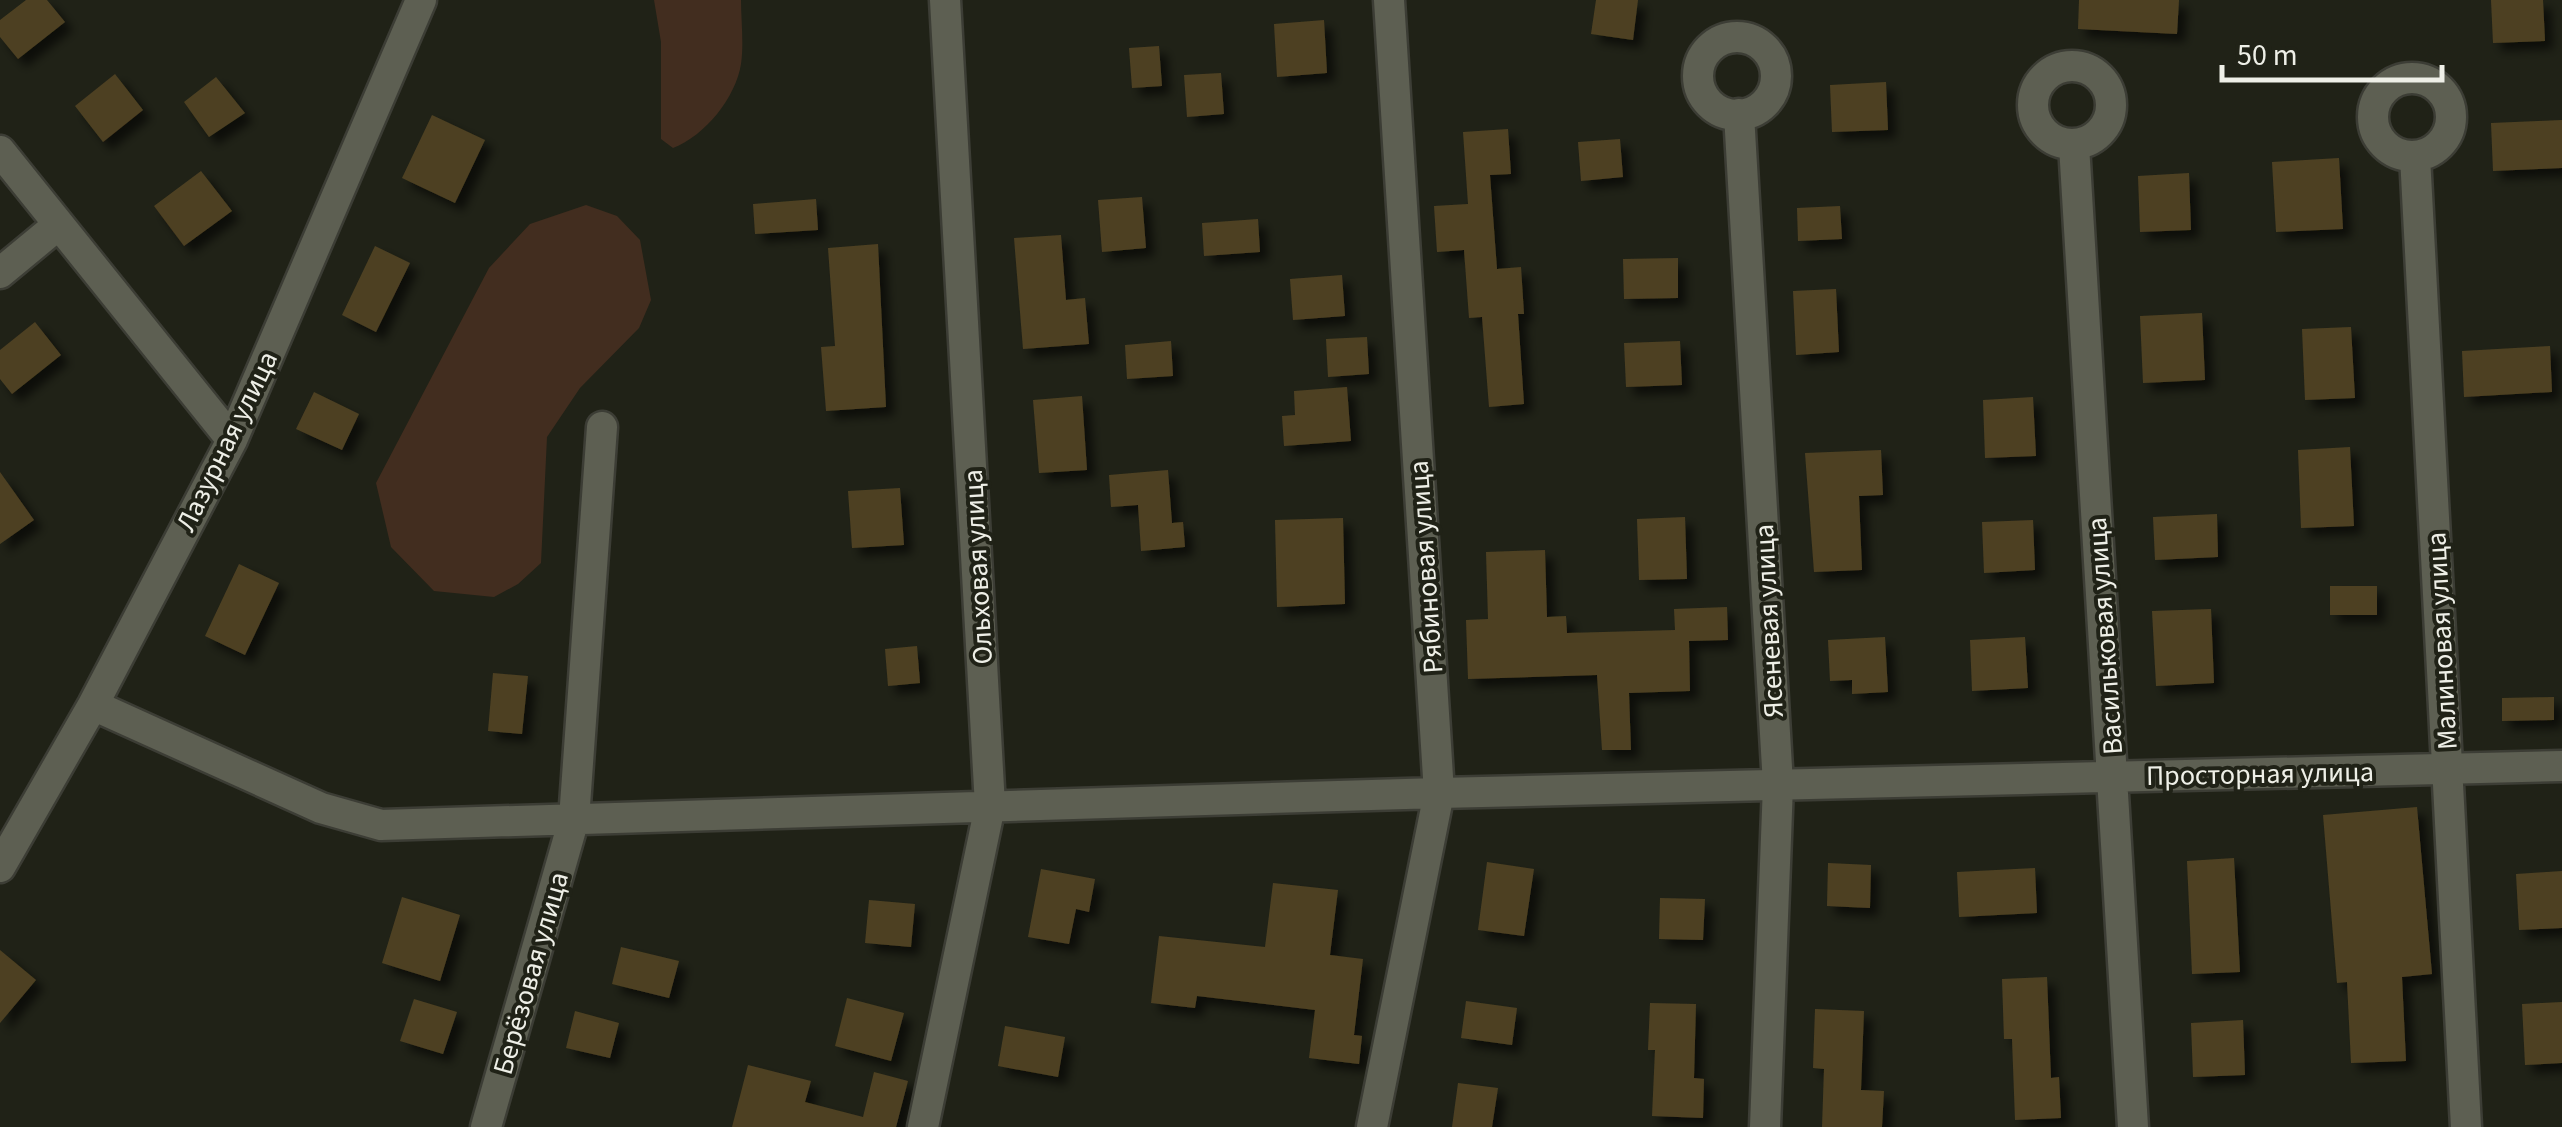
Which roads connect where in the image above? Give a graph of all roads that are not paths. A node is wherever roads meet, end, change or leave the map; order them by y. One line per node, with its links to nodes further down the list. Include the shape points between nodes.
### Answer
1 (421, 0): 11 (street, Лазурная улица)
2 (946, 0): 18 (street, Ольховая улица)
3 (1389, 0): 17 (street, Рябиновая улица)
4 (1739, 114): 16 (street, Ясеневая улица)
5 (2074, 145): 15 (street, Васильковая улица)
6 (0, 151): 8 (street)
7 (2414, 156): 14 (street, Малиновая улица)
8 (58, 225): 9 (street); 11 (street)
9 (0, 274)
10 (602, 427): 19 (street, Берёзовая улица)
11 (232, 440): 12 (street, Лазурная улица)
12 (92, 705): 19 (street, Просторная улица, via 321,808 382,825); 20 (street, Лазурная улица)
13 (2562, 766): 14 (street, Просторная улица)
14 (2448, 768): 15 (street, Просторная улица); 26 (street, Малиновая улица)
15 (2113, 776): 16 (street, Просторная улица); 25 (street, Васильковая улица)
16 (1778, 785): 17 (street, Просторная улица); 24 (street, Ясеневая улица)
17 (1440, 793): 18 (street, Просторная улица); 23 (street, Рябиновая улица)
18 (990, 806): 19 (street, Просторная улица); 22 (street, Ольховая улица)
19 (574, 819): 21 (street, Берёзовая улица)
20 (0, 867)
21 (486, 1127)
22 (923, 1127)
23 (1372, 1127)
24 (1765, 1127)
25 (2133, 1127)
26 (2466, 1127)

